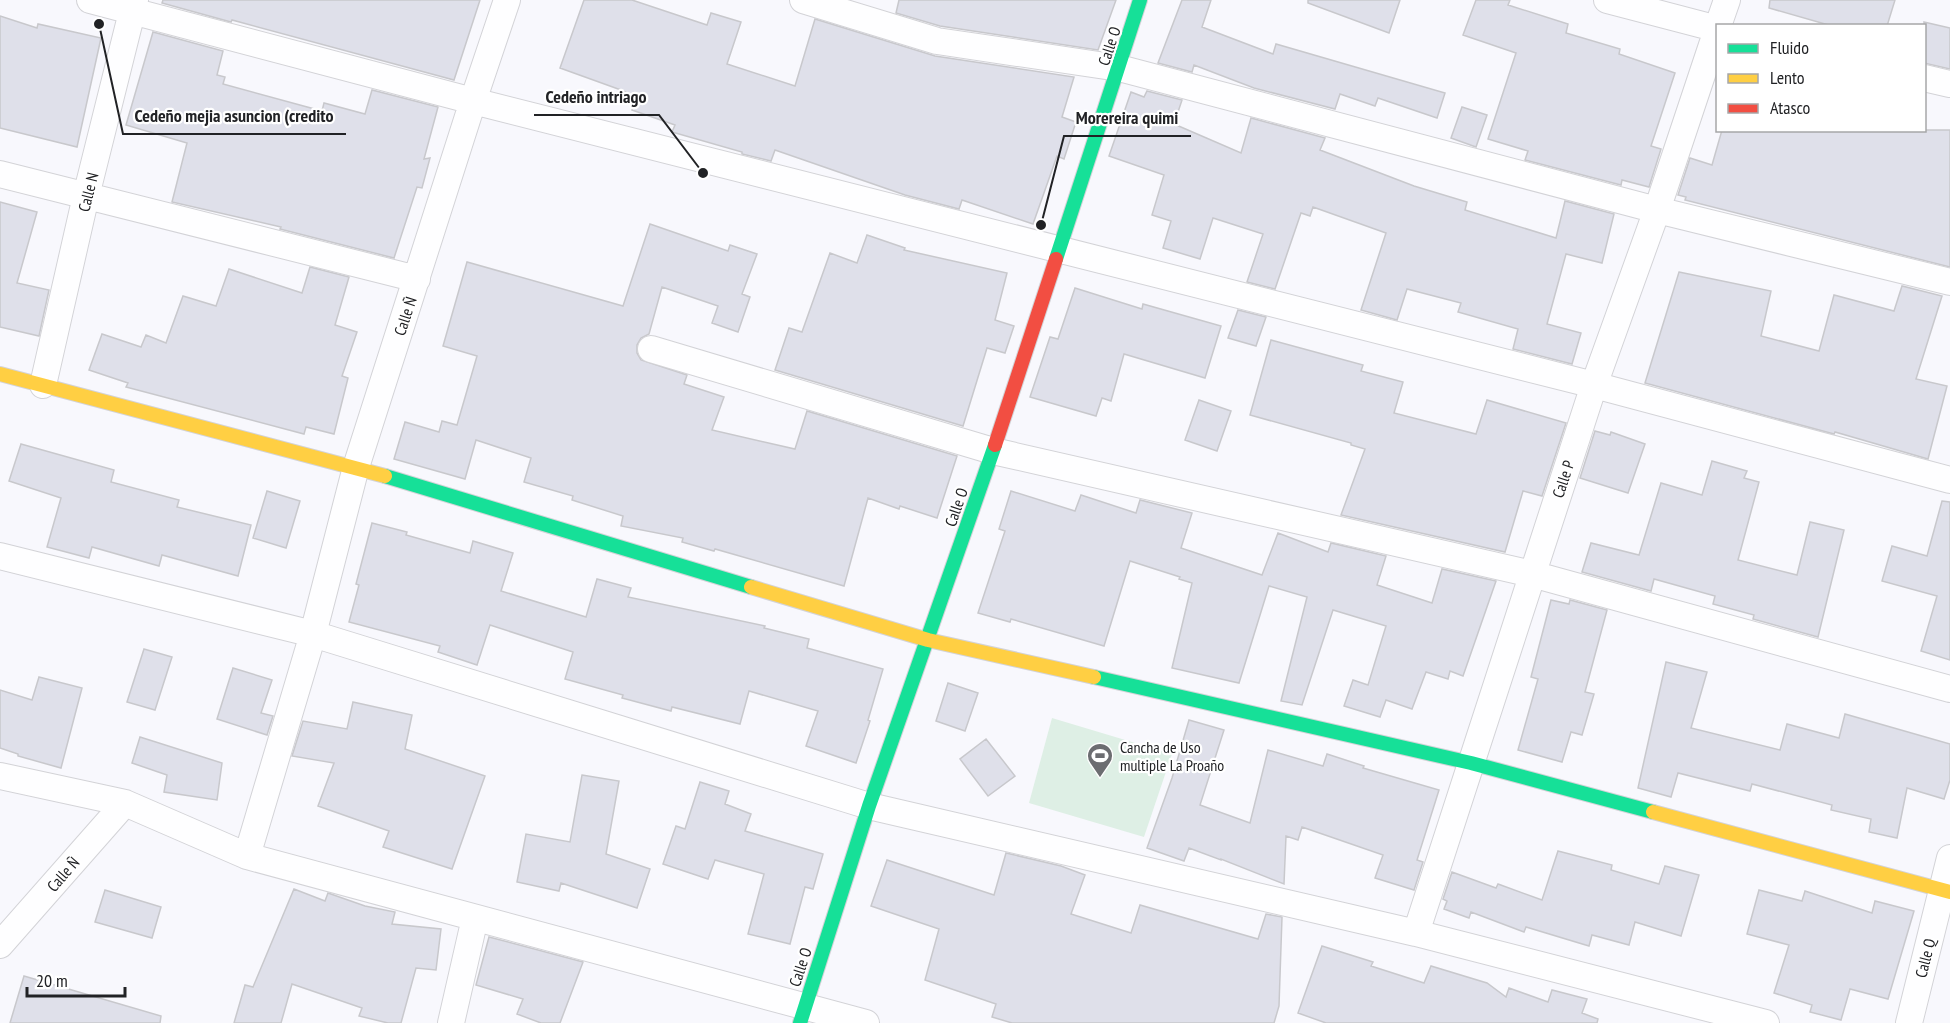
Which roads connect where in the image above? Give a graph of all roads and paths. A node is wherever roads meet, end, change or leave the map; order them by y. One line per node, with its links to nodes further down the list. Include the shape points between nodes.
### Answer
1 (90, 0): 7 (street)
2 (507, 0): 14 (street, Calle Ñ)
3 (803, 0): 11 (street, via 937,41)
4 (1140, 0): 11 (street, Calle O)
5 (1607, 0): 9 (street)
6 (1727, 0): 8 (street, Calle P)
7 (134, 6): 14 (street); 16 (street, Calle N)
8 (1718, 24)
9 (1716, 27)
10 (1716, 30): 17 (street, Calle P)
11 (1119, 68): 17 (street); 18 (street, Calle O)
12 (1926, 78): 13 (street)
13 (1950, 84)
14 (473, 101): 18 (street); 19 (street, Calle Ñ)
15 (0, 174): 16 (street)
16 (86, 196): 19 (street); 23 (street, Calle N)
17 (1656, 210): 20 (street); 24 (street, Calle P)
18 (1058, 249): 24 (street); 25 (street, Calle O)
19 (417, 279): 26 (street, Calle Ñ)
20 (1950, 282)
21 (651, 349): 25 (street)
22 (0, 374): 23 (street)
23 (43, 385): 26 (street)
24 (1594, 385): 27 (street); 29 (street, Calle P)
25 (993, 451): 29 (street); 31 (street, Calle O)
26 (356, 467): 30 (street, Calle Ñ); 31 (street)
27 (1950, 480)
28 (0, 556): 30 (street)
29 (1532, 574): 32 (street); 33 (street, Calle P)
30 (313, 634): 36 (street); 37 (street, Calle Ñ)
31 (928, 640): 33 (street); 36 (street, Calle O)
32 (1950, 689)
33 (1471, 764): 39 (street); 41 (street, Calle P)
34 (0, 776): 35 (street)
35 (125, 803): 37 (street); 42 (street, Calle Ñ)
36 (868, 806): 41 (street); 43 (street, Calle O)
37 (247, 856): 40 (street)
38 (1950, 858): 39 (street, Calle Q)
39 (1946, 891): 47 (street, Calle Q)
40 (475, 918): 43 (street); 44 (street)
41 (1416, 933): 46 (street)
42 (0, 945)
43 (802, 1015): 45 (street)
44 (451, 1023)
45 (866, 1023)
46 (1766, 1023)
47 (1909, 1023)

